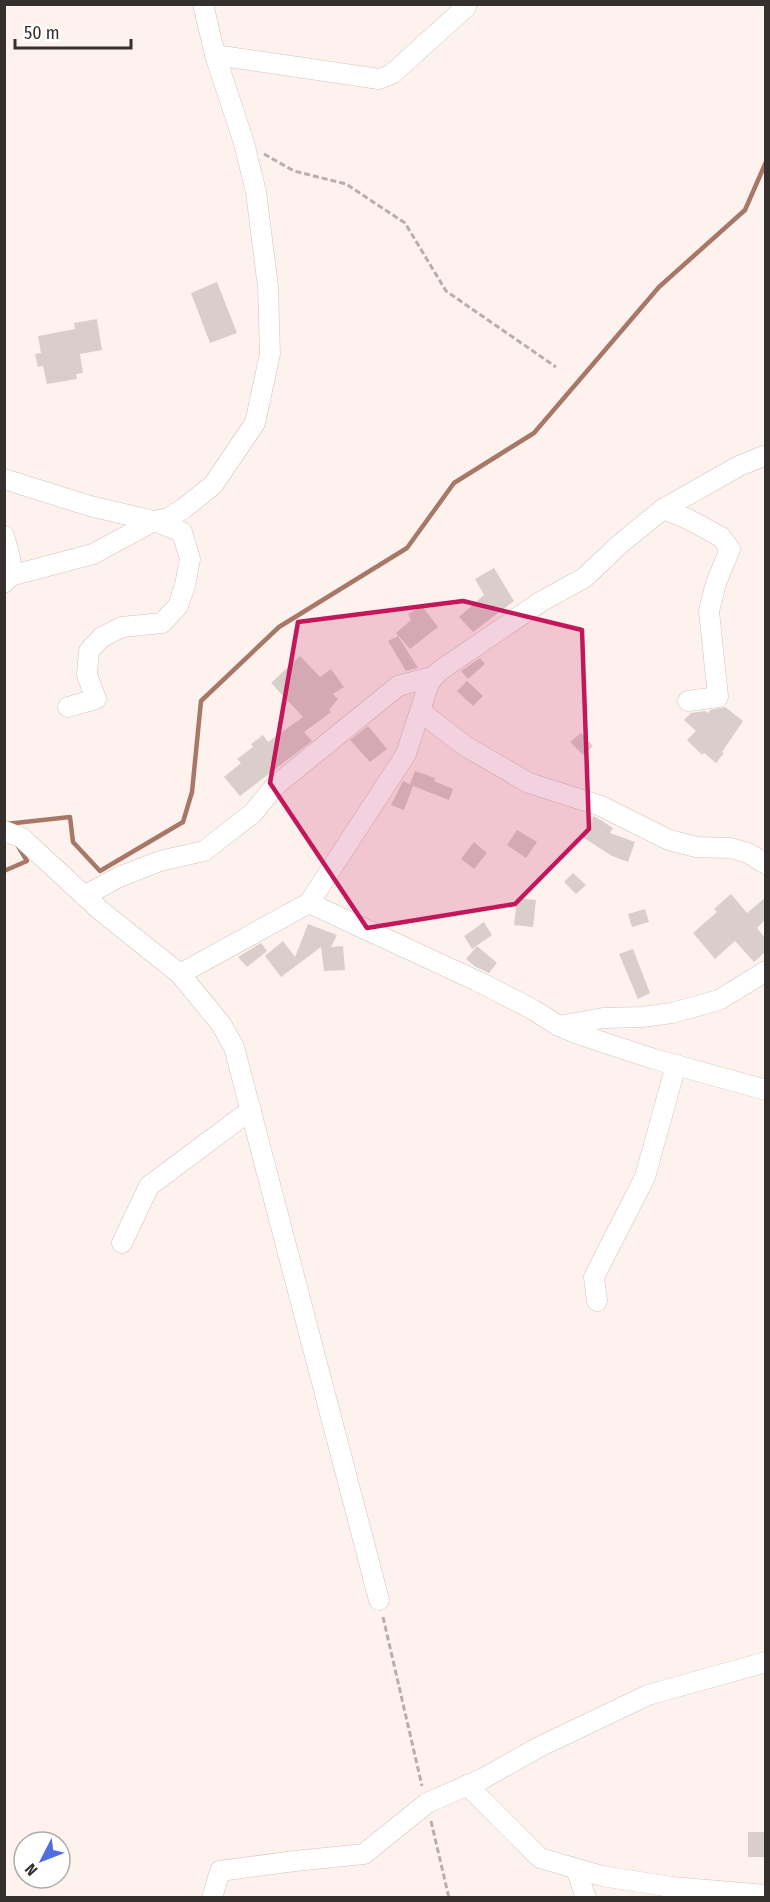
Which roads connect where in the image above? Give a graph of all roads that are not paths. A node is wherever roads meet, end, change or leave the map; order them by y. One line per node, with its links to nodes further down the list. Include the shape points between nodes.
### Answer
1 (203, 4): 3 (street)
2 (466, 8): 3 (street, via 386,78)
3 (215, 55): 7 (street, via 256,192 268,287 270,354 255,423 213,485 176,514)
4 (765, 455): 6 (street)
5 (4, 479): 7 (street)
6 (663, 509): 10 (street, via 584,578 542,601); 11 (street, via 721,537 730,549 709,611 718,698)
7 (154, 521): 9 (street, via 93,554); 12 (street, via 182,532 190,559 178,606 162,623 122,627 102,637 89,651 87,675 96,699)
8 (4, 536): 9 (street, via 12,569)
9 (7, 580)
10 (432, 677): 13 (street); 16 (street, via 398,686 275,786 253,813 204,851 159,861 119,876)
11 (688, 701)
12 (68, 707)
13 (421, 712): 15 (street, via 465,746 529,783 600,806 669,840 731,848); 17 (street, via 406,754)
14 (4, 831): 16 (street, via 22,838)
15 (765, 864)
16 (84, 896): 19 (street)
17 (309, 903): 19 (street); 20 (street, via 477,981)
18 (765, 971): 20 (street, via 719,1000 642,1017 603,1018)
19 (180, 974): 23 (street, via 221,1023 234,1047)
20 (559, 1026): 21 (street)
21 (676, 1065): 22 (street); 25 (street, via 645,1177 594,1277)
22 (765, 1090)
23 (251, 1110): 24 (street, via 148,1186); 26 (street)
24 (122, 1243)
25 (597, 1301)
26 (379, 1600)
27 (765, 1662): 28 (street, via 648,1695)
28 (467, 1785): 29 (street, via 540,1858); 31 (street, via 426,1803 364,1854 220,1872)
29 (576, 1869): 30 (street, via 672,1887); 32 (street)
30 (765, 1895)
31 (212, 1898)
32 (586, 1898)

